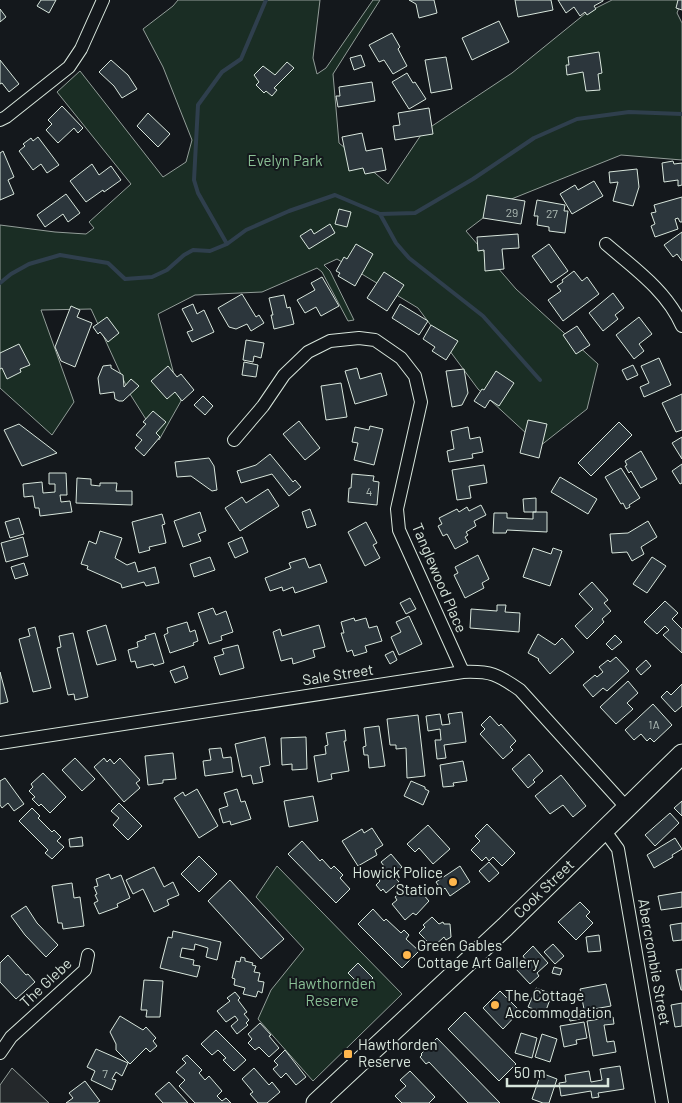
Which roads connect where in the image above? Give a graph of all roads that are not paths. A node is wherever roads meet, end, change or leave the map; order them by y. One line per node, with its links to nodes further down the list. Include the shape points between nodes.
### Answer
1 (103, 0): 2 (street, via 81,49 69,67)
2 (0, 120)
3 (606, 244): 4 (street, via 657,288 678,315)
4 (682, 326)
5 (234, 440): 6 (street, Tanglewood Place, via 284,375 308,352 330,341 375,340 401,358 415,376 421,402 397,509 399,530)
6 (462, 672): 7 (street, Sale Street); 9 (street, Sale Street, via 500,676 520,690)
7 (0, 743)
8 (682, 754): 9 (main road, Cook Street)
9 (626, 807): 10 (main road, Cook Street)
10 (604, 830): 13 (main road, Cook Street); 14 (street, Abercrombie Street, via 618,849)
11 (88, 955): 12 (street, The Glebe, via 85,970 11,1037)
12 (0, 1053)
13 (316, 1103)
14 (662, 1103)

